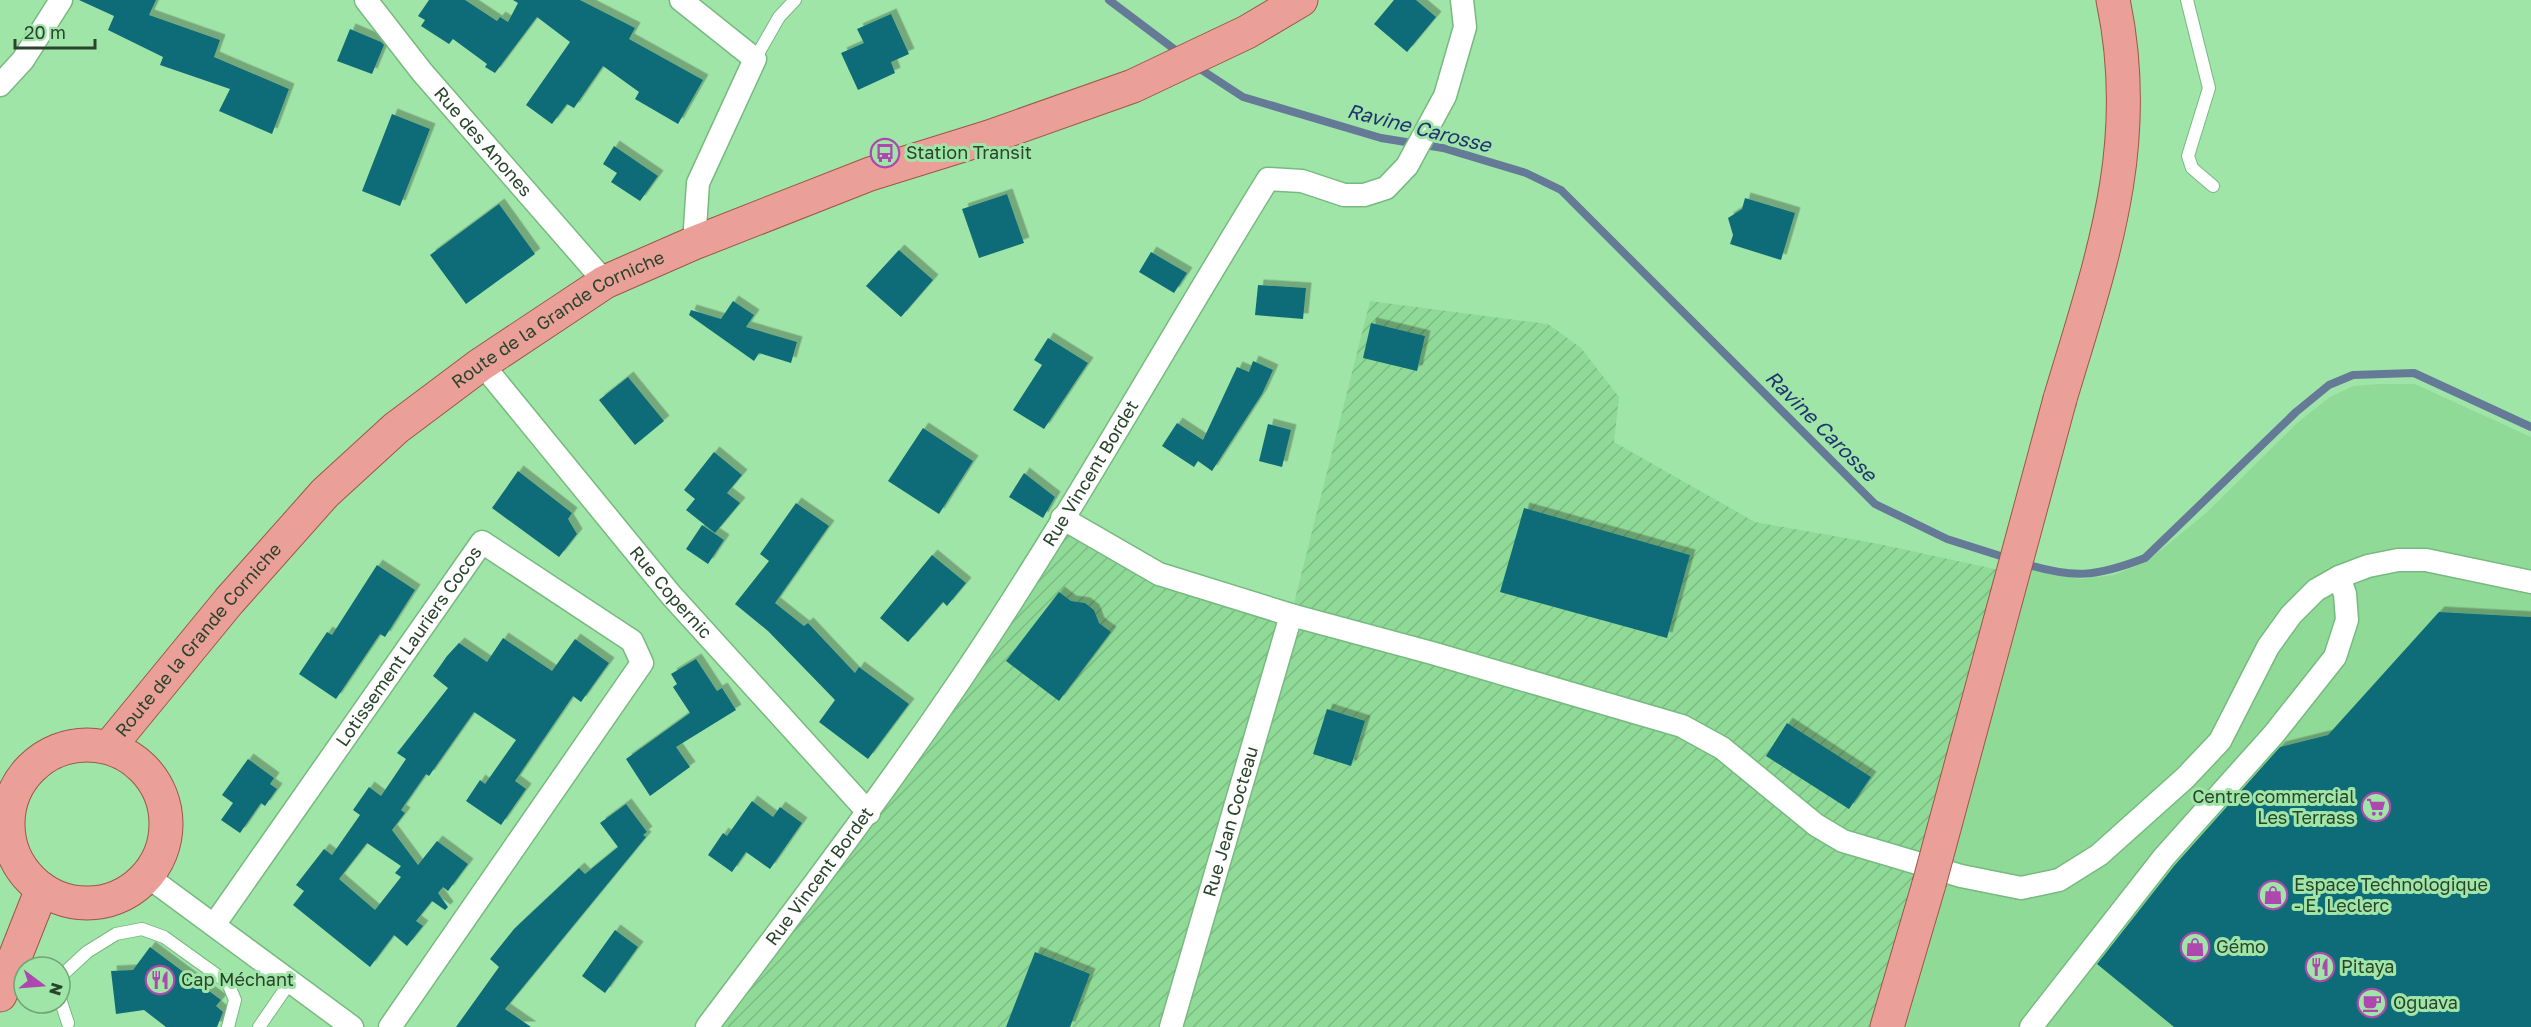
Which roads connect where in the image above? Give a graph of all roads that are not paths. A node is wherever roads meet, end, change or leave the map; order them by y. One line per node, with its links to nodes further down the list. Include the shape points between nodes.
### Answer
1 (61, 0): 10 (street, via 23,60)
2 (366, 0): 13 (street, Rue des Anones, via 422,72)
3 (681, 0): 9 (street)
4 (795, 0): 9 (lane, via 779,17)
5 (1301, 0): 12 (main road, Route de la Grande Corniche, via 1246,32 1133,86 870,174)
6 (1462, 0): 15 (street, Rue Vincent Bordet, via 1465,27 1445,96 1407,166 1386,188 1364,195 1344,195 1302,181 1268,179)
7 (2113, 0): 35 (main road, bridge, via 2125,86 2117,194)
8 (2187, 0): 11 (lane, via 2209,88 2188,156 2192,168)
9 (755, 59): 12 (street, via 698,183)
10 (0, 86)
11 (2213, 186)
12 (694, 243): 13 (main road, Route de la Grande Corniche)
13 (605, 282): 14 (main road, Route de la Grande Corniche)
14 (480, 365): 19 (main road, Route de la Grande Corniche, via 396,428 325,493 229,601); 20 (street, Rue Copernic, via 671,596)
15 (1062, 518): 18 (street, via 1159,574); 20 (street, Rue Vincent Bordet, via 964,674)
16 (2339, 577): 17 (street, via 2398,560 2426,560); 18 (street, via 2316,590 2291,615 2268,647 2220,741 2185,778 2098,855 2059,880 2021,888 1961,876 1843,841 1816,825 1722,748 1682,726); 36 (street, via 2347,620 2335,657)
17 (2531, 582)
18 (1291, 615): 34 (street, Rue Jean Cocteau)
19 (110, 746): 21 (main road, via 151,777 162,801 166,827 161,853); 22 (main road, via 83,745 57,750 35,764 19,784 9,808 8,834 16,859)
20 (869, 813): 33 (street, Rue Vincent Bordet)
21 (147, 876): 22 (main road, via 124,894 97,903 69,901); 23 (street)
22 (42, 889): 26 (main road)
23 (214, 925): 25 (street); 32 (street, Lotissement Lauriers Cocos, via 482,542 632,641 642,663)
24 (72, 966): 29 (lane, via 116,934 142,929 164,937 228,984 235,1000)
25 (290, 982): 30 (lane); 31 (street)
26 (0, 994)
27 (65, 1015): 28 (lane)
28 (68, 1023)
29 (228, 1027)
30 (259, 1027)
31 (352, 1027)
32 (390, 1027)
33 (707, 1027)
34 (1171, 1027)
35 (1887, 1027)
36 (2031, 1027)

